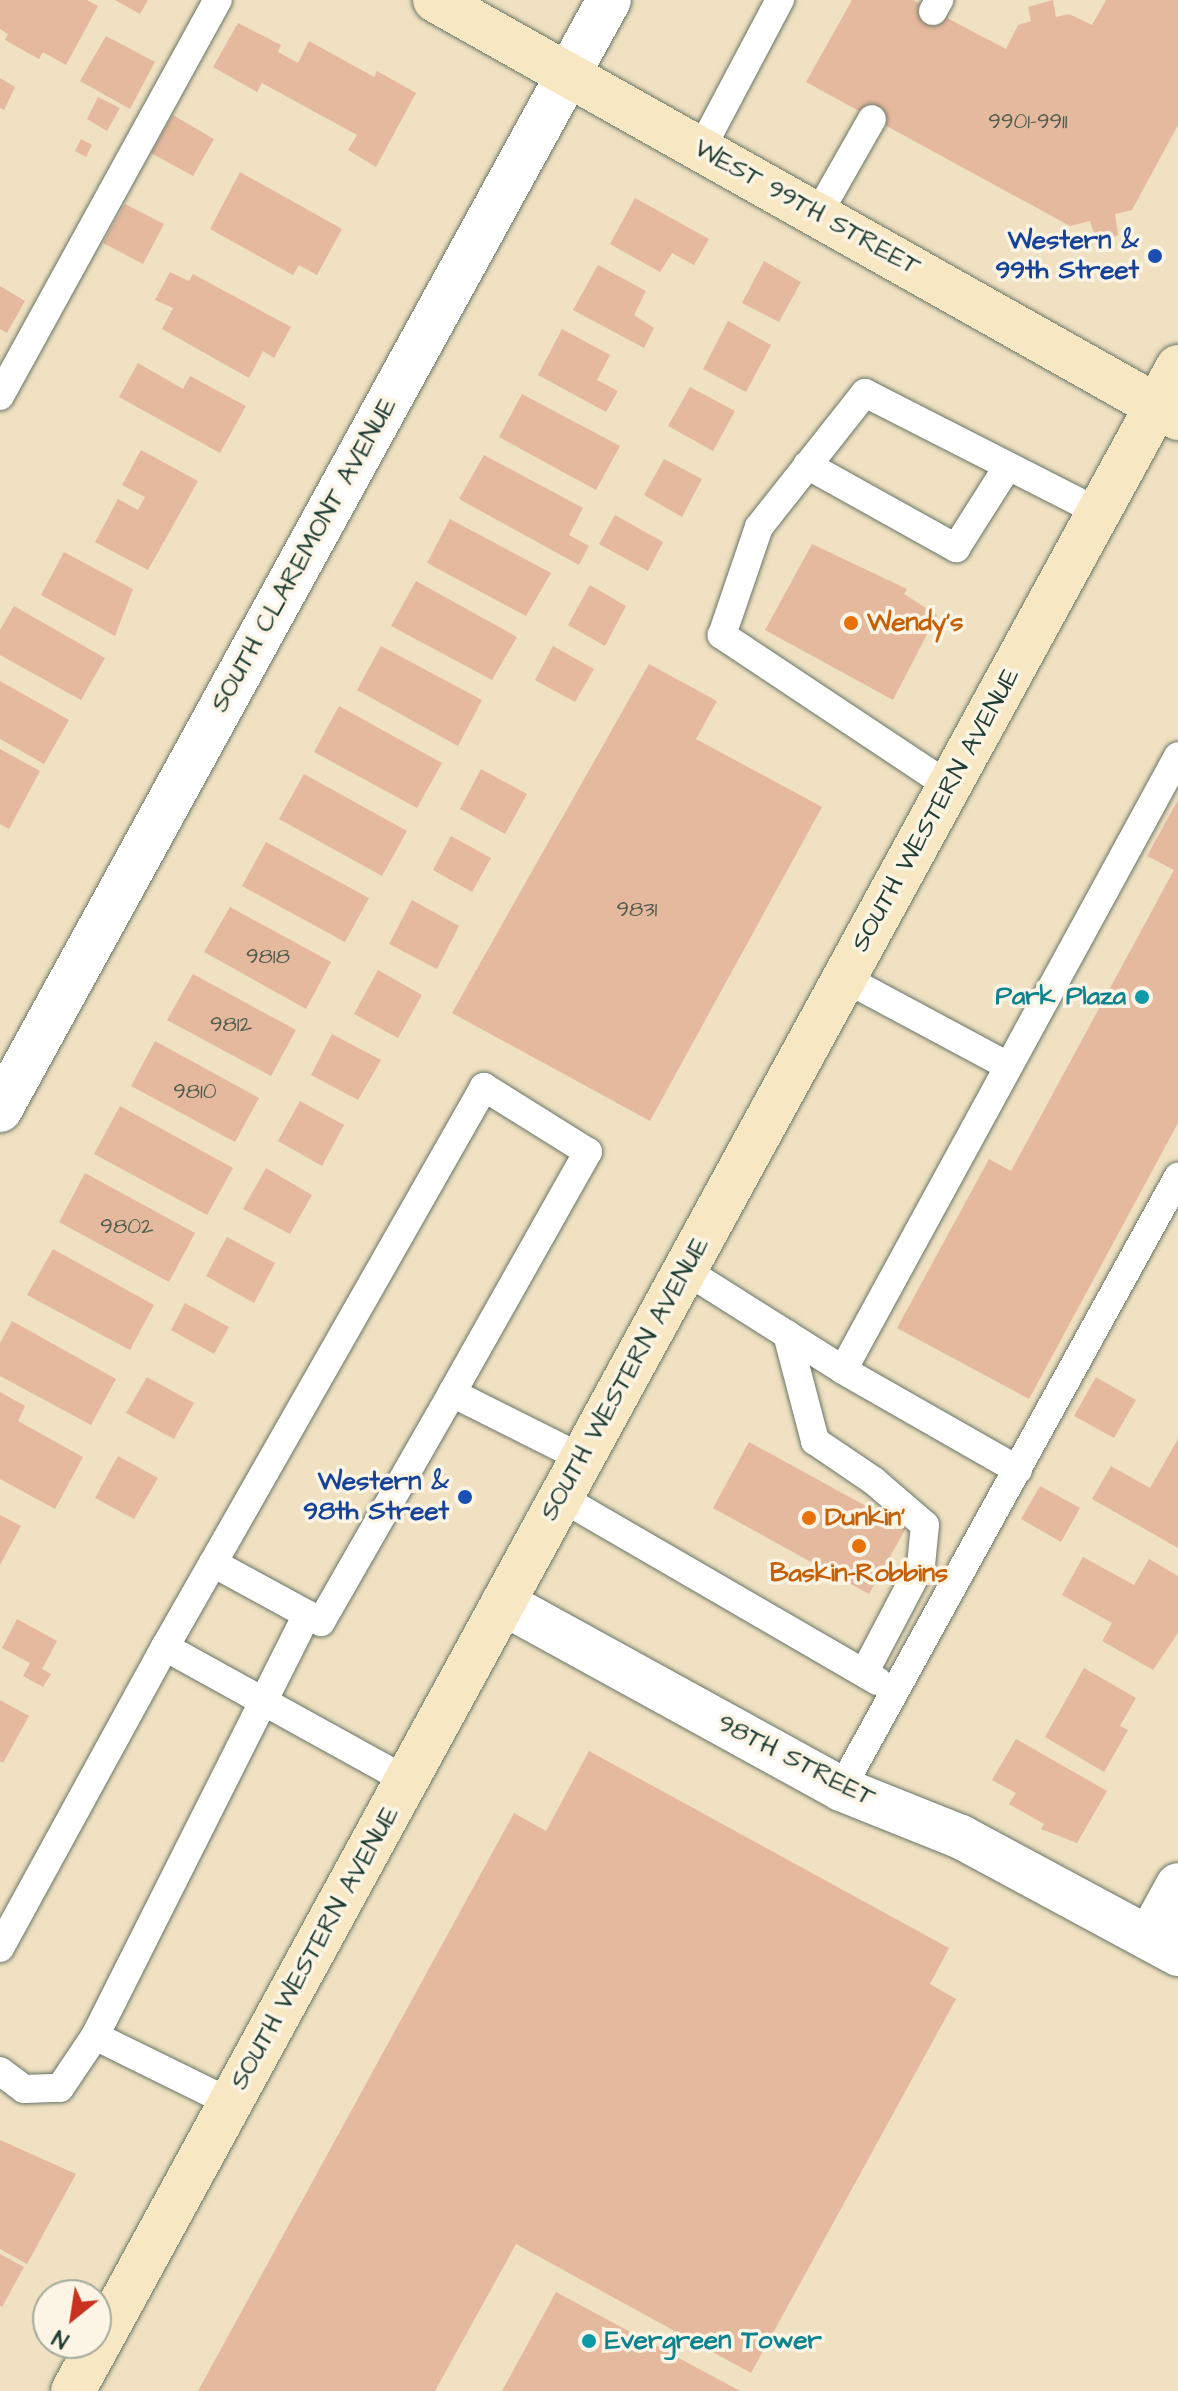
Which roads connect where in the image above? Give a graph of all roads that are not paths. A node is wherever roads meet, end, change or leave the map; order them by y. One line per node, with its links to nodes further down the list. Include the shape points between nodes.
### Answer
1 (218, 0): 10 (lane)
2 (435, 0): 5 (main road, WEST 99TH STREET)
3 (609, 0): 5 (street, SOUTH CLAREMONT AVENUE)
4 (780, 0): 7 (lane)
5 (569, 74): 7 (main road, WEST 99TH STREET); 19 (street, SOUTH CLAREMONT AVENUE)
6 (872, 119): 8 (lane)
7 (701, 149): 8 (main road, WEST 99TH STREET)
8 (818, 214): 11 (main road, WEST 99TH STREET)
9 (1178, 367): 11 (main road, SOUTH WESTERN AVENUE)
10 (0, 396)
11 (1168, 412): 14 (main road, SOUTH WESTERN AVENUE)
12 (807, 465): 13 (lane, via 865,393); 13 (lane, via 956,548); 16 (lane, via 759,527 722,635)
13 (1008, 466): 14 (lane)
14 (1099, 512): 16 (main road, SOUTH WESTERN AVENUE)
15 (1178, 756): 18 (lane)
16 (949, 786): 17 (main road, SOUTH WESTERN AVENUE)
17 (844, 978): 18 (lane); 21 (main road, SOUTH WESTERN AVENUE)
18 (1008, 1066): 23 (lane)
19 (0, 1110)
20 (1178, 1177): 26 (lane)
21 (685, 1270): 22 (lane); 25 (main road, SOUTH WESTERN AVENUE)
22 (787, 1334): 23 (lane); 32 (lane, via 815,1441 874,1481 925,1525 921,1565)
23 (843, 1370): 26 (lane)
24 (452, 1393): 25 (lane); 28 (lane, via 588,1152 484,1087); 30 (lane, via 321,1622)
25 (582, 1458): 27 (main road, SOUTH WESTERN AVENUE)
26 (1018, 1470): 33 (lane)
27 (560, 1497): 29 (main road, SOUTH WESTERN AVENUE); 32 (lane)
28 (213, 1563): 30 (lane); 31 (lane)
29 (503, 1603): 35 (main road, SOUTH WESTERN AVENUE); 36 (street, 98TH STREET)
30 (307, 1614): 34 (lane)
31 (165, 1647): 34 (lane); 39 (lane)
32 (864, 1673): 33 (lane)
33 (896, 1691): 36 (lane)
34 (264, 1701): 35 (lane); 40 (lane)
35 (406, 1780): 42 (main road, SOUTH WESTERN AVENUE)
36 (841, 1789): 38 (street, 98TH STREET, via 961,1837)
37 (1178, 1885): 38 (street)
38 (1163, 1946)
39 (0, 1948)
40 (95, 2036): 41 (lane, via 60,2088 24,2089); 42 (lane)
41 (0, 2071)
42 (231, 2103): 43 (main road, SOUTH WESTERN AVENUE)
43 (73, 2391)

